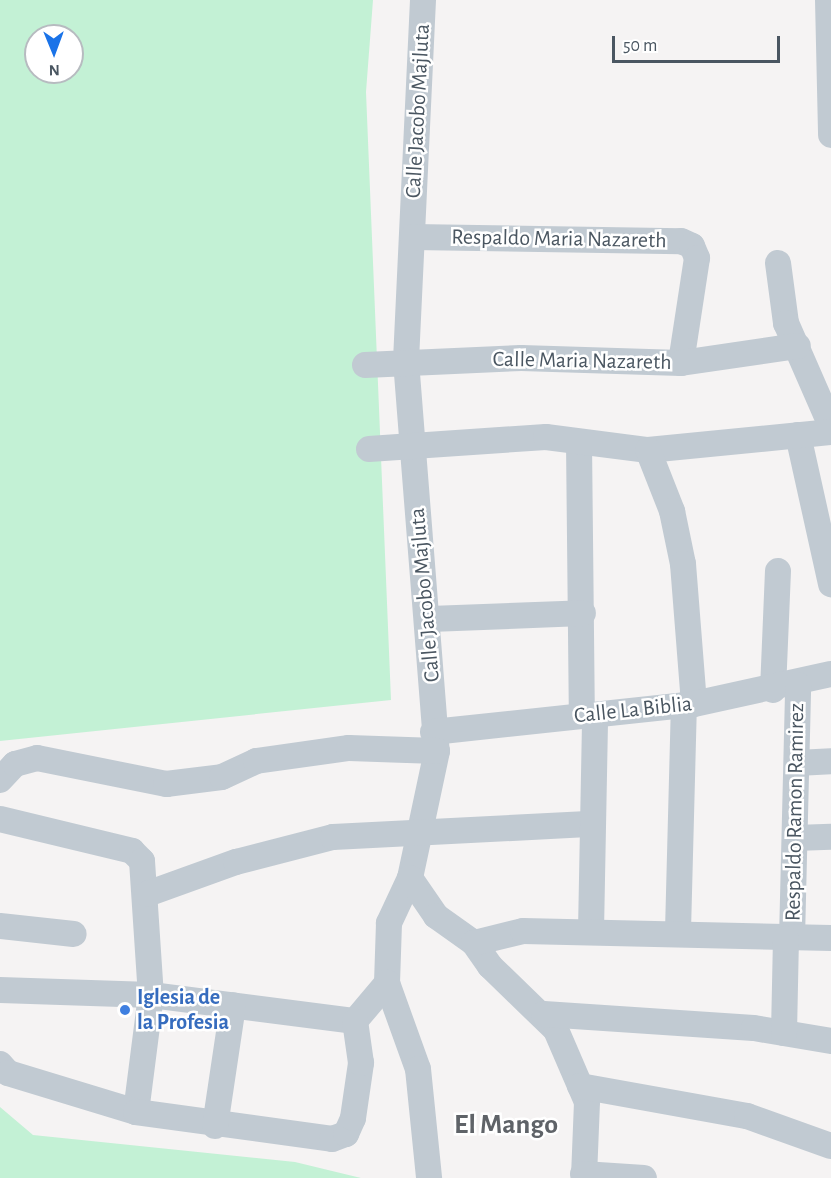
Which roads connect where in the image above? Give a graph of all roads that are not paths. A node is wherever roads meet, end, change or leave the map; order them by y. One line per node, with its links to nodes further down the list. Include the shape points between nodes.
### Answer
1 (423, 0): 4 (street, Calle Jacobo Majluta)
2 (828, 0): 3 (street)
3 (831, 135)
4 (412, 237): 7 (street, Calle Jacobo Majluta); 8 (street, Respaldo Maria Nazareth, via 681,241 692,246 697,258)
5 (778, 264): 6 (street, via 786,323)
6 (798, 346): 8 (street, Calle Maria Nazareth); 10 (street)
7 (406, 361): 8 (street, Calle Maria Nazareth); 9 (street, Calle Maria Nazareth); 14 (street, Calle Jacobo Majluta)
8 (681, 363)
9 (365, 365)
10 (831, 426)
11 (831, 432): 12 (street)
12 (798, 435): 16 (street); 18 (street)
13 (579, 441): 14 (street, via 546,436); 16 (street); 19 (street)
14 (413, 448): 15 (street); 20 (street, Calle Jacobo Majluta)
15 (369, 449)
16 (648, 450): 24 (street, via 672,511 683,564)
17 (778, 571): 23 (street)
18 (831, 584)
19 (583, 613): 20 (street); 25 (street)
20 (430, 619): 26 (street, Calle Jacobo Majluta)
21 (831, 674): 22 (street, Calle La Biblia)
22 (798, 685): 23 (street, Calle La Biblia); 28 (street, Respaldo Ramon Ramirez)
23 (773, 690): 24 (street, Calle La Biblia)
24 (689, 705): 25 (street, Calle La Biblia); 39 (street)
25 (588, 715): 26 (street, Calle La Biblia); 31 (street)
26 (435, 741): 29 (street, Calle La Biblia, via 256,761 222,777 165,784 37,758 15,764); 32 (street, Calle Jacobo Majluta)
27 (831, 761): 28 (street)
28 (797, 763): 34 (street, Respaldo Ramon Ramirez)
29 (0, 780)
30 (0, 819): 36 (street, via 132,851 142,861)
31 (593, 824): 32 (street); 38 (street)
32 (424, 828): 35 (street, Calle Jacobo Majluta); 36 (street, via 333,837 236,862)
33 (831, 837): 34 (street)
34 (795, 838): 42 (street, Respaldo Ramon Ramirez)
35 (410, 878): 43 (street, via 436,916); 44 (street, Calle Jacobo Majluta, via 389,923)
36 (147, 894): 46 (street)
37 (0, 926): 40 (street)
38 (591, 931): 39 (street); 43 (street, via 523,931)
39 (678, 931): 42 (street)
40 (74, 934)
41 (831, 938): 42 (street)
42 (789, 939): 50 (street, Respaldo Ramon Ramirez)
43 (474, 943): 48 (street, via 490,966)
44 (387, 984): 49 (street); 58 (street, Calle Jacobo Majluta, via 418,1070)
45 (0, 990): 46 (street)
46 (151, 995): 47 (street); 54 (street)
47 (233, 1005): 49 (street); 55 (street)
48 (544, 1014): 50 (street); 53 (street, via 556,1030)
49 (355, 1021): 55 (street, via 361,1063 346,1134 332,1139)
50 (784, 1033): 51 (street)
51 (831, 1041)
52 (0, 1064): 54 (street, via 8,1072)
53 (580, 1086): 56 (street, via 747,1116); 57 (street, via 587,1102)
54 (136, 1112): 55 (street)
55 (214, 1126)
56 (831, 1146)
57 (584, 1176): 59 (street)
58 (429, 1178)
59 (644, 1178)

